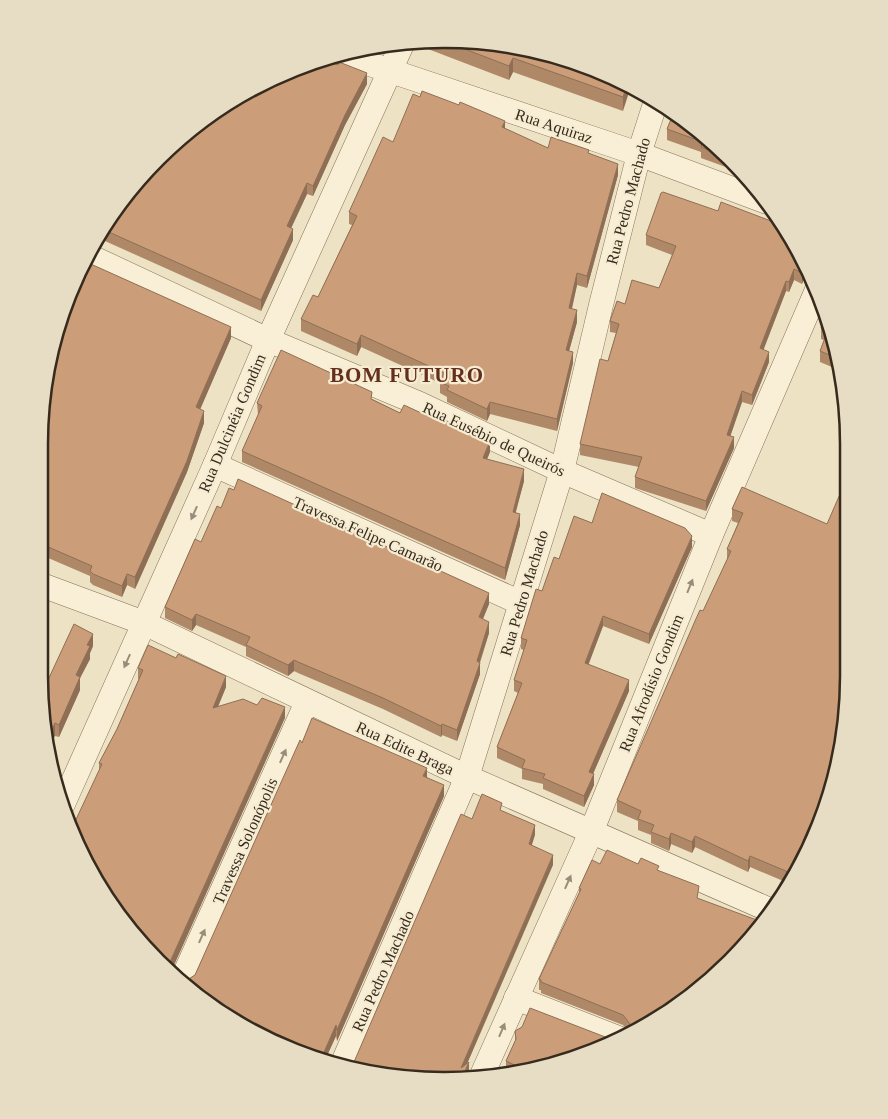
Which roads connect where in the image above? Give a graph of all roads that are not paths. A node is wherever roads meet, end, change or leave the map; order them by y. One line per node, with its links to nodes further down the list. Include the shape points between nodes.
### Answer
1 (400, 50): 3 (street, Rua Dulcinéia Gondim)
2 (352, 58): 3 (street, Rua Aquiraz)
3 (391, 72): 5 (street, Rua Aquiraz); 9 (street, Rua Dulcinéia Gondim)
4 (654, 108): 5 (street, Rua Pedro Machado)
5 (639, 154): 6 (street, Rua Aquiraz); 11 (street, Rua Pedro Machado)
6 (754, 197)
7 (94, 259): 9 (street, Rua Eusébio de Queirós)
8 (813, 300): 12 (street, Rua Afrodísio Gondim)
9 (268, 340): 10 (street, Rua Dulcinéia Gondim); 11 (street, Rua Eusébio de Queirós, via 420,404)
10 (215, 465): 14 (street, Travessa Felipe Camarão); 15 (street, Rua Dulcinéia Gondim, one-way to 15)
11 (562, 471): 12 (street, Rua Eusébio de Queirós); 14 (street, Rua Pedro Machado)
12 (711, 535): 19 (street, Rua Afrodísio Gondim, one-way to 12)
13 (48, 587): 15 (street, Rua Edite Braga)
14 (521, 603): 17 (street, Rua Pedro Machado)
15 (144, 623): 16 (street, Rua Edite Braga); 18 (street, Rua Dulcinéia Gondim, one-way to 18)
16 (307, 702): 17 (street, Rua Edite Braga); 21 (street, Travessa Solonópolis, one-way to 16)
17 (467, 777): 19 (street, Rua Edite Braga); 24 (street, Rua Pedro Machado)
18 (65, 790)
19 (592, 830): 20 (street, Rua Edite Braga); 22 (street, Rua Afrodísio Gondim, one-way to 19)
20 (765, 908)
21 (185, 974)
22 (516, 998): 23 (street); 25 (street, Rua Afrodísio Gondim, one-way to 22)
23 (610, 1035)
24 (345, 1059)
25 (485, 1069)

